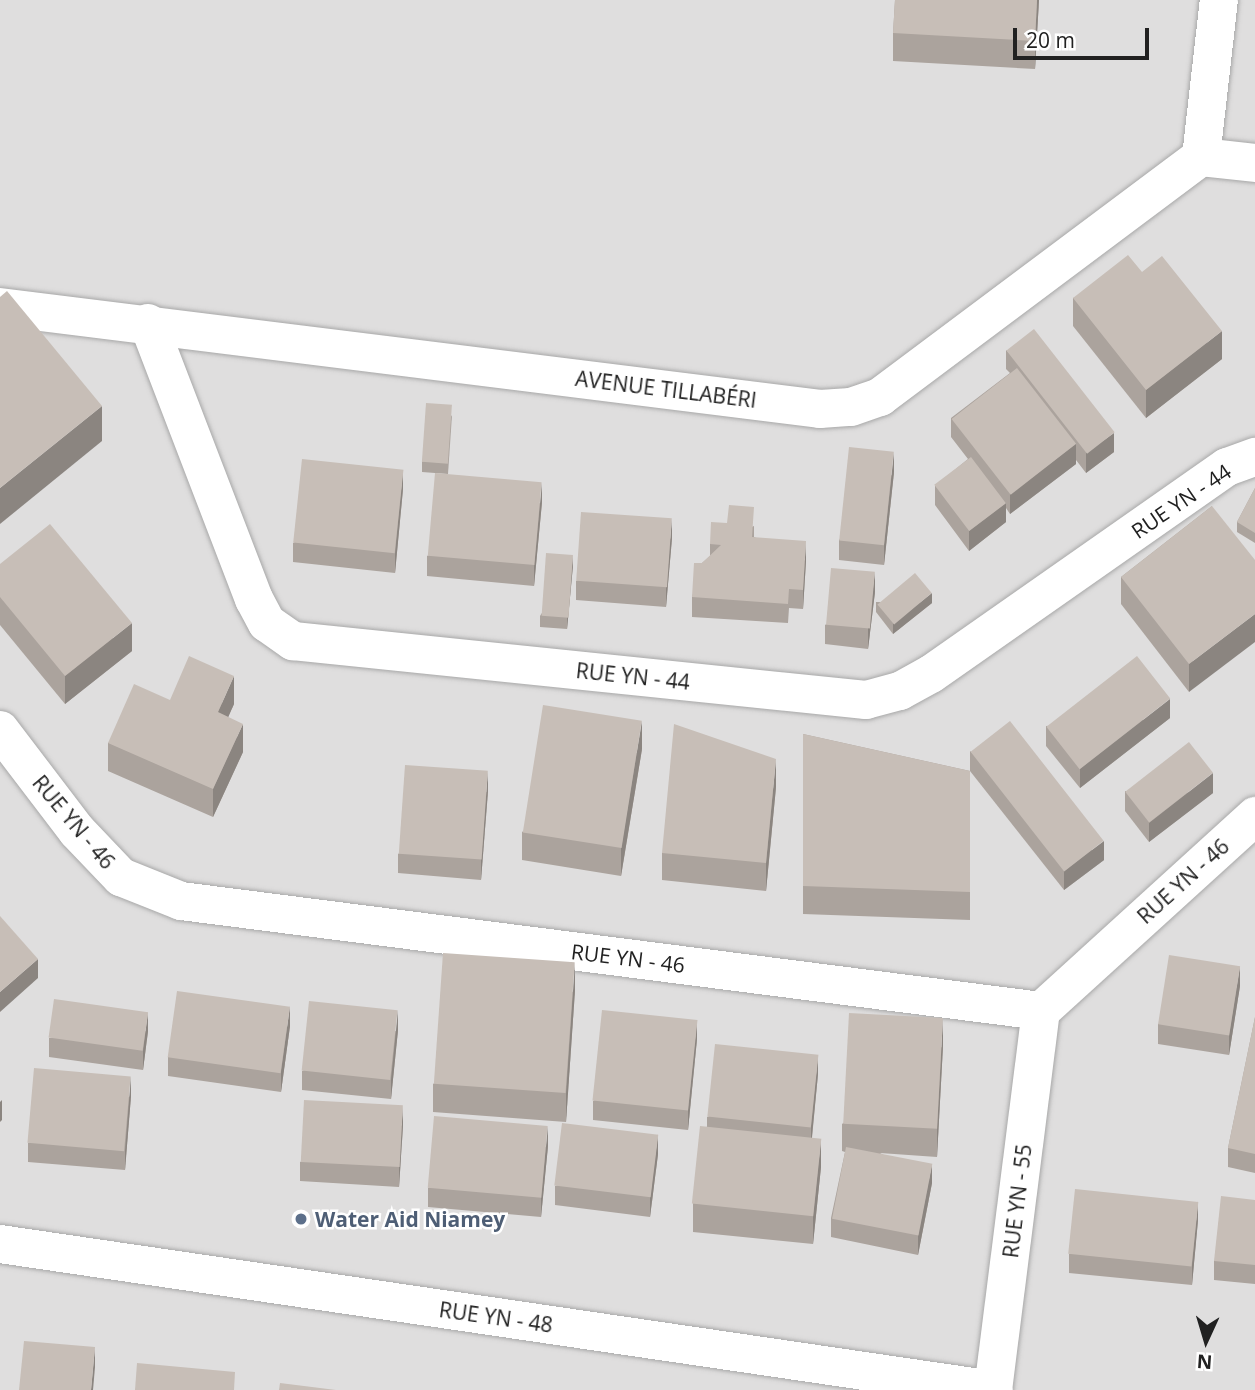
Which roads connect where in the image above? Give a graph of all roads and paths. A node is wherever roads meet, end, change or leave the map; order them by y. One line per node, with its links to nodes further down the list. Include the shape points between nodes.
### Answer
1 (1219, 0): 2 (street)
2 (1201, 157): 3 (street); 5 (street, AVENUE TILLABÉRI, via 880,397 852,407 820,409)
3 (1255, 163)
4 (0, 307): 5 (street, AVENUE TILLABÉRI)
5 (148, 323): 6 (street, RUE YN - 44, via 254,599 267,623 293,641 866,700 900,691 931,674 1227,467)
6 (1255, 457)
7 (0, 730): 9 (street, RUE YN - 46, via 77,831 121,877 181,901)
8 (1255, 816): 9 (street, RUE YN - 46)
9 (1041, 1011): 11 (street, RUE YN - 55)
10 (0, 1244): 11 (street, RUE YN - 48)
11 (993, 1390)

